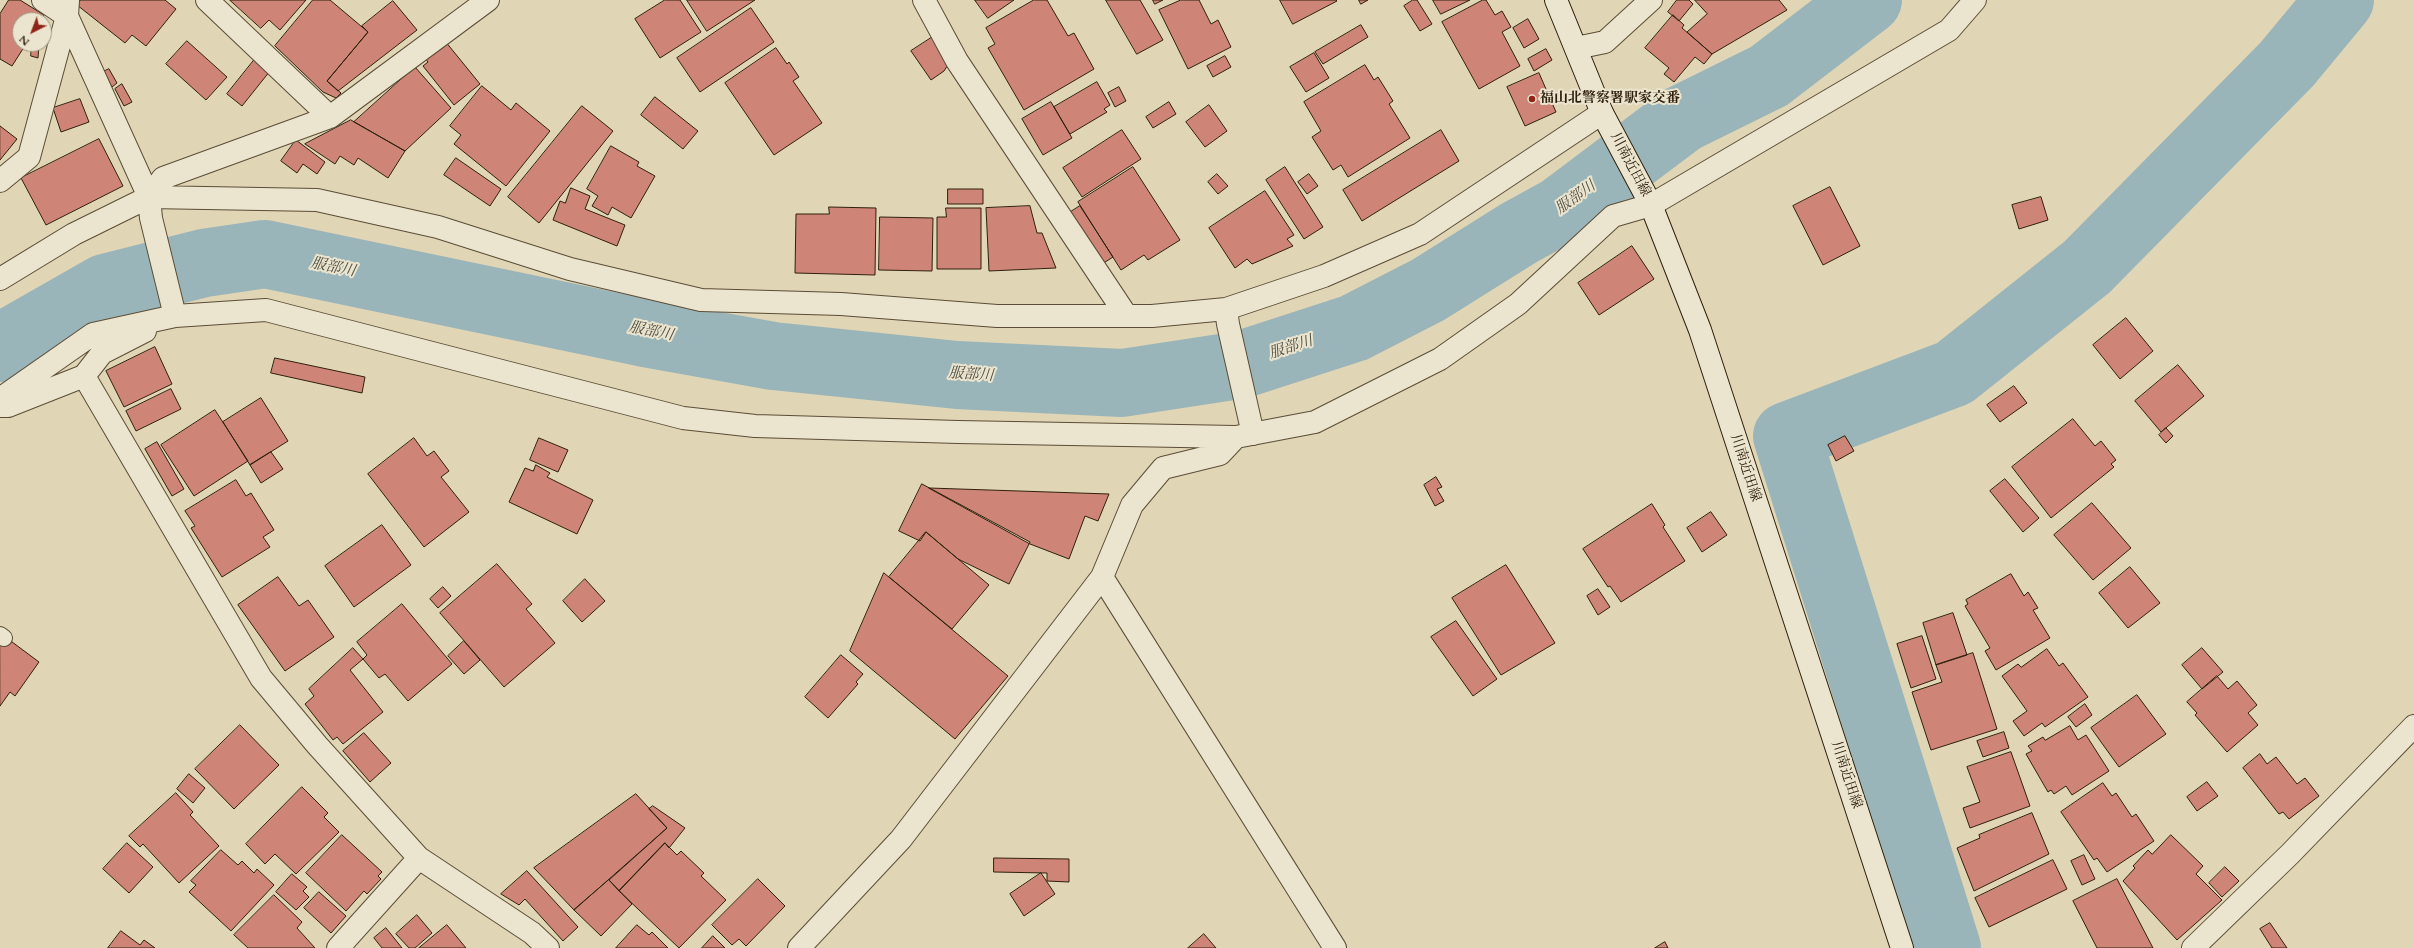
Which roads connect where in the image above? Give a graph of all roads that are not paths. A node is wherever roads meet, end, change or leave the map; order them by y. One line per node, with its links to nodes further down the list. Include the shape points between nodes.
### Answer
1 (43, 0): 8 (street)
2 (207, 0): 10 (street)
3 (488, 0): 10 (street)
4 (924, 0): 16 (street, via 957,61)
5 (1556, 0): 9 (street, 川南近田線)
6 (1651, 0): 9 (street, via 1605,42)
7 (1975, 0): 14 (street, via 1949,30)
8 (67, 8): 12 (street, via 29,157); 13 (street)
9 (1576, 48): 11 (street, 川南近田線)
10 (330, 117): 13 (street, via 163,178)
11 (1605, 119): 14 (street, 川南近田線); 18 (street, via 1420,234)
12 (0, 181)
13 (149, 197): 15 (street, via 74,234); 16 (street, via 317,200 438,227 570,269 701,300 841,304 997,316); 17 (street, via 151,218)
14 (1651, 205): 21 (street, via 1613,216 1518,304 1440,359 1314,422); 29 (street, 川南近田線, via 1700,330)
15 (0, 279)
16 (1126, 315): 18 (street)
17 (175, 316): 19 (street, via 102,353); 20 (street, via 93,334); 21 (street, via 266,310 683,418 755,426)
18 (1227, 316): 21 (street, via 1249,412)
19 (84, 376): 20 (street); 24 (street, via 261,678)
20 (2, 407)
21 (1244, 436): 22 (street, via 1220,454 1163,468 1132,505)
22 (1102, 577): 27 (street, via 901,839); 28 (street)
23 (2414, 726): 30 (street, via 2290,854)
24 (419, 858): 25 (street); 26 (street, via 532,933)
25 (338, 948)
26 (548, 948)
27 (799, 948)
28 (1335, 948)
29 (1902, 948)
30 (2193, 948)

